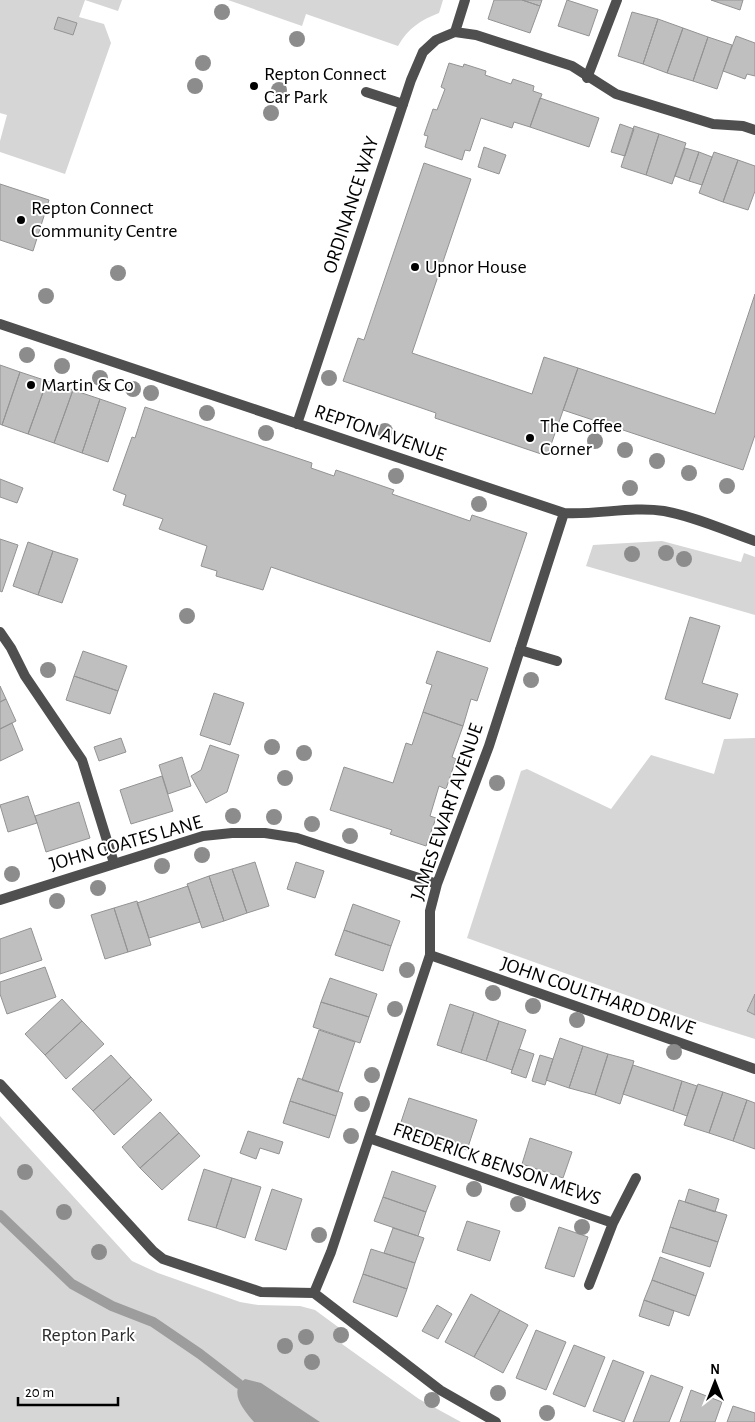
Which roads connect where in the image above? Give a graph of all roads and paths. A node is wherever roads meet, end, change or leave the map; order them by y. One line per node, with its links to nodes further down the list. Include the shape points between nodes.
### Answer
1 (465, 0): 3 (street)
2 (617, 0): 4 (street)
3 (455, 32): 4 (street, via 476,35 572,66); 6 (street, ORDINANCE WAY, via 436,40 423,52)
4 (587, 78): 7 (street, via 625,97 713,124)
5 (366, 92): 6 (street)
6 (403, 104): 9 (street, ORDINANCE WAY)
7 (755, 130)
8 (0, 324): 9 (street, REPTON AVENUE)
9 (297, 424): 10 (street, REPTON AVENUE)
10 (564, 513): 11 (street, REPTON AVENUE, via 589,515 663,511); 13 (street, JAMES EWART AVENUE)
11 (755, 541)
12 (0, 632): 15 (street, via 25,676 82,760)
13 (520, 650): 14 (street); 16 (street, JAMES EWART AVENUE, via 489,746)
14 (557, 661)
15 (114, 863): 16 (street, JOHN COATES LANE, via 203,836 264,833 306,841); 17 (street, JOHN COATES LANE)
16 (437, 884): 18 (street, JAMES EWART AVENUE, via 430,910)
17 (0, 900)
18 (430, 955): 19 (street, JOHN COULTHARD DRIVE); 21 (street, JAMES EWART AVENUE)
19 (755, 1069)
20 (0, 1084): 25 (street, via 163,1259 261,1292)
21 (369, 1138): 23 (street, FREDERICK BENSON MEWS); 25 (street, JAMES EWART AVENUE)
22 (636, 1178): 23 (street, FREDERICK BENSON MEWS)
23 (613, 1223): 24 (street, FREDERICK BENSON MEWS)
24 (590, 1285)
25 (314, 1293): 26 (street, via 440,1390)
26 (496, 1422)

